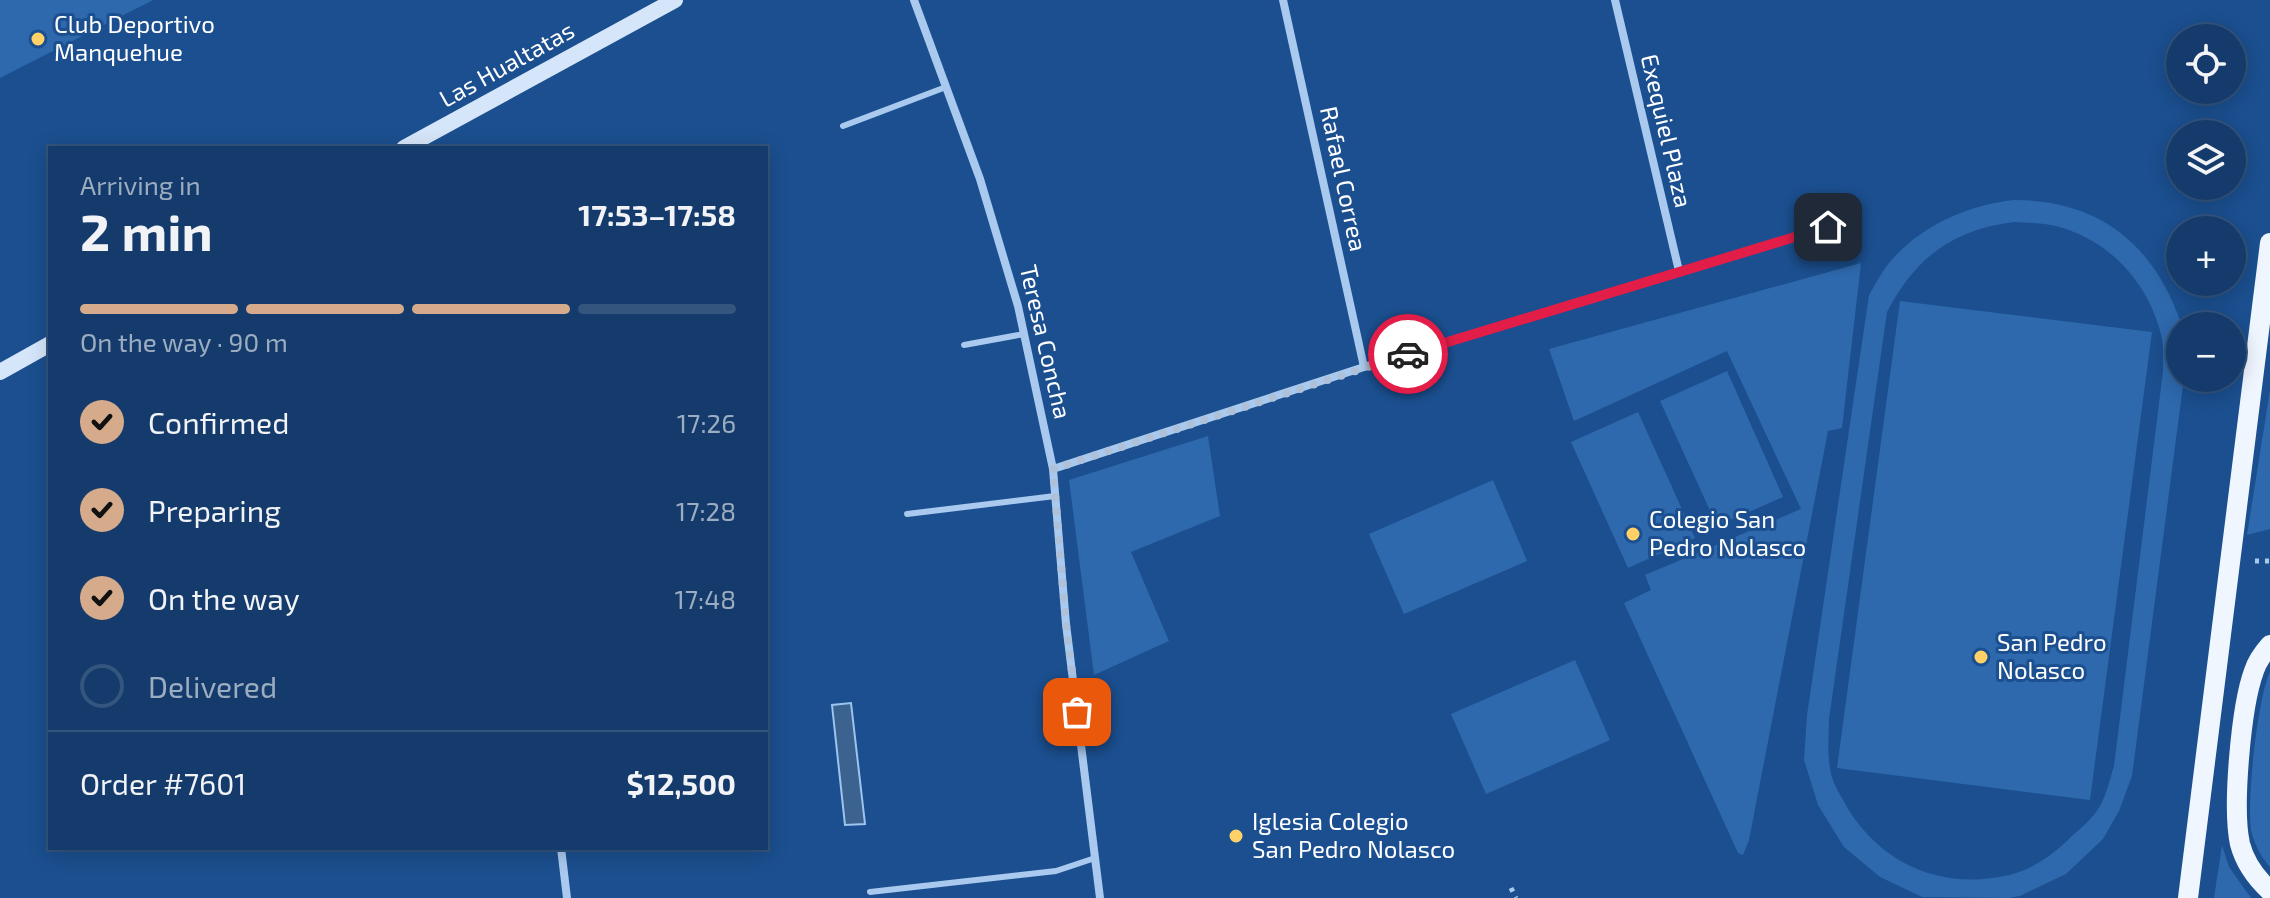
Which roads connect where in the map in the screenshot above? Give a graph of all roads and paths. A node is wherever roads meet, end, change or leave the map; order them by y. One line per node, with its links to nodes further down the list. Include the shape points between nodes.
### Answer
1 (675, 0): 7 (street, Las Hualtatas)
2 (914, 0): 5 (street, Teresa Concha)
3 (1283, 0): 14 (street, Rafael Correa)
4 (1615, 0): 10 (street, Exequiel Plaza)
5 (946, 87): 6 (lane); 11 (street, Teresa Concha, via 980,179)
6 (843, 126)
7 (408, 146)
8 (1828, 227): 10 (street)
9 (2270, 243): 28 (main road)
10 (1679, 271): 14 (street)
11 (1024, 334): 13 (lane); 16 (street, Teresa Concha)
12 (48, 345): 15 (street)
13 (964, 345)
14 (1364, 367): 16 (street)
15 (0, 372)
16 (1053, 469): 17 (street, Teresa Concha)
17 (1055, 496): 18 (lane); 21 (street, Teresa Concha)
18 (907, 514)
19 (2270, 645): 23 (main road, via 2258,660 2246,700 2237,818 2247,864)
20 (561, 850): 25 (street)
21 (1095, 858): 24 (lane, via 1056,871); 26 (street, Teresa Concha)
22 (1511, 888): 27 (path)
23 (2270, 891)
24 (870, 892)
25 (567, 898)
26 (1100, 898)
27 (1516, 898)
28 (2188, 898)

